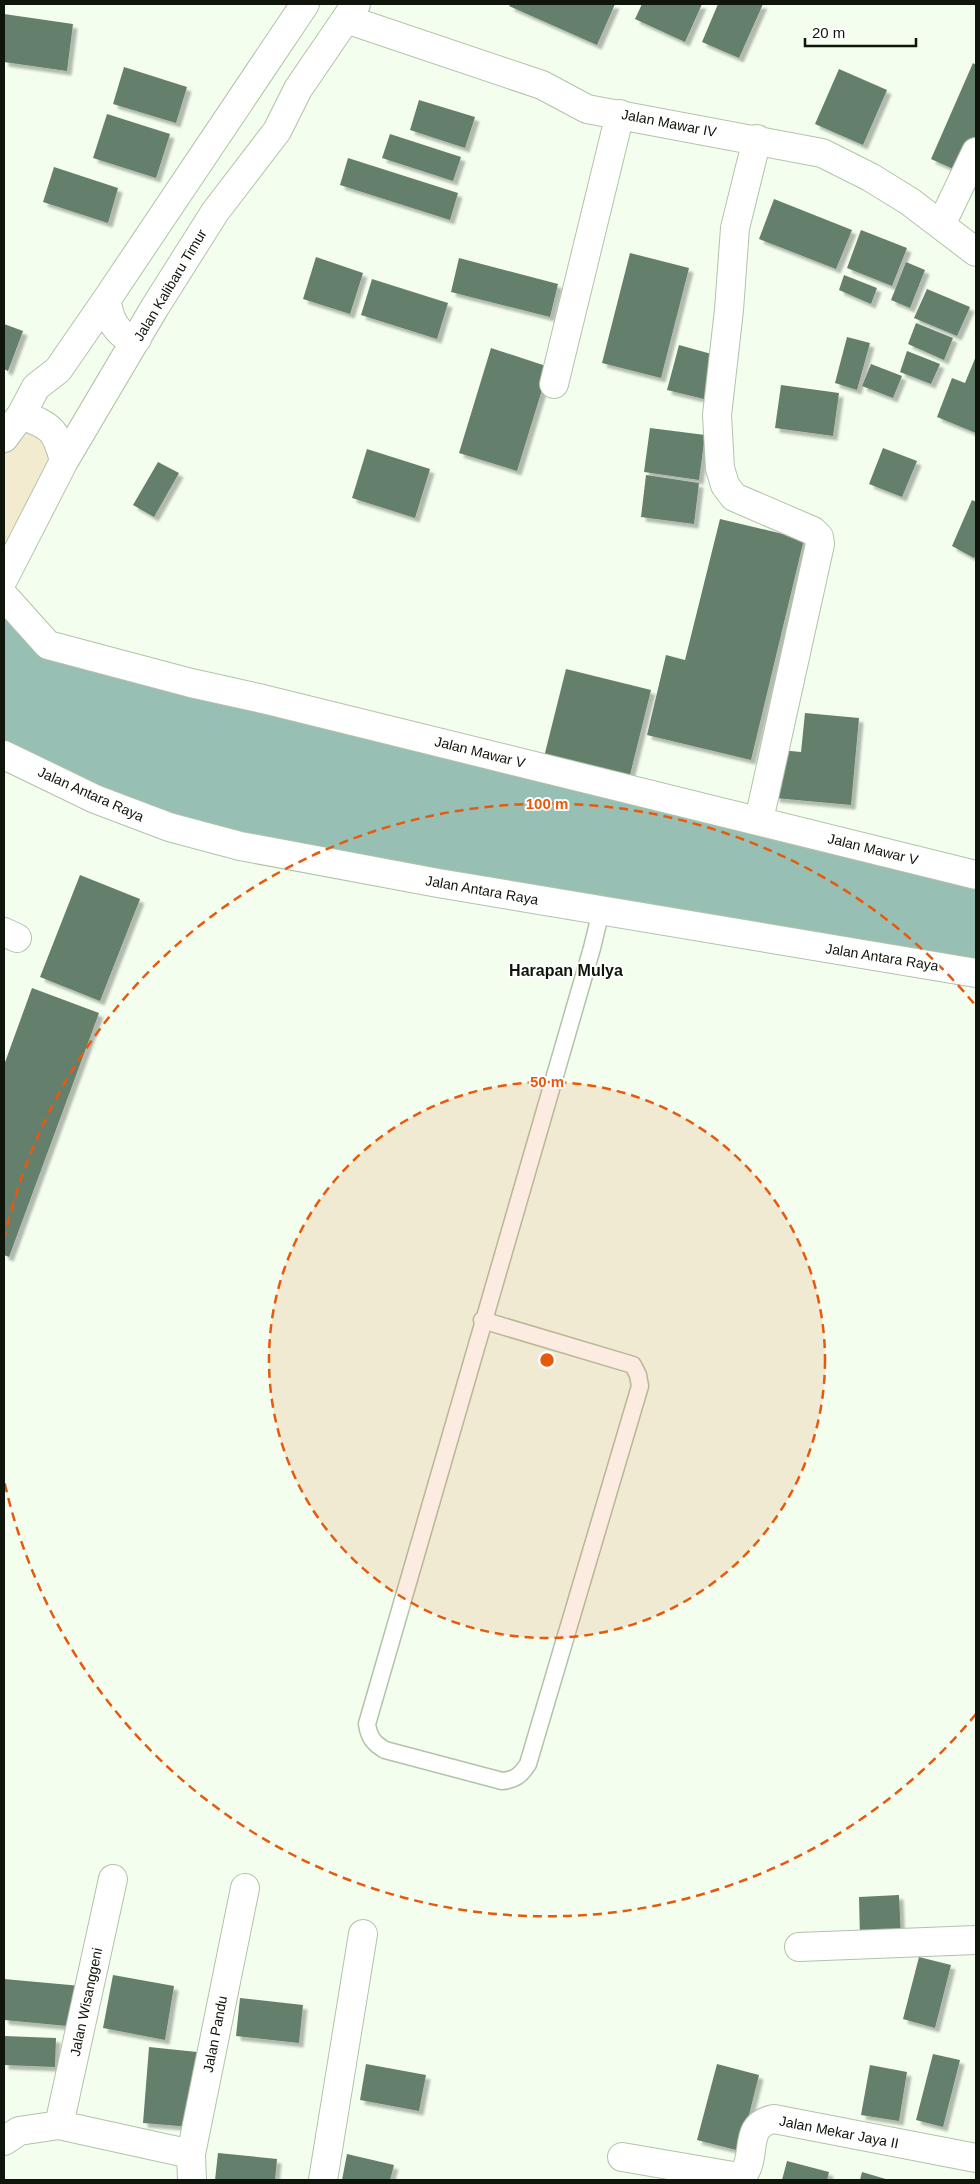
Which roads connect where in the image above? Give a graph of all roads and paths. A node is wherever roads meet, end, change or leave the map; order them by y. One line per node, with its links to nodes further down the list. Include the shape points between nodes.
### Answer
1 (304, 4): 8 (street)
2 (351, 11): 3 (street, Jalan Mawar IV, via 542,85 588,109); 9 (street, Jalan Kalibaru Timur, via 298,89 277,131 201,234)
3 (620, 114): 4 (street, Jalan Mawar IV); 10 (street)
4 (757, 139): 6 (street, Jalan Mawar IV, via 822,153 870,177); 17 (street, via 735,228 717,415 720,468 725,485 734,497 813,532 819,537 820,544)
5 (976, 152): 6 (street)
6 (941, 225): 7 (street, Jalan Mawar IV)
7 (976, 252)
8 (107, 299): 9 (street, via 108,313 116,326 128,338); 11 (street, via 58,370 36,387)
9 (137, 339): 13 (street, Jalan Kalibaru Timur)
10 (554, 384)
11 (21, 416): 12 (street); 13 (street, via 45,424 57,435)
12 (4, 438)
13 (64, 461): 14 (street, Jalan Kalibaru Timur)
14 (4, 578)
15 (4, 596): 17 (street, Jalan Mawar V, via 48,645 191,683)
16 (4, 754): 19 (street, Jalan Antara Raya, via 96,799 169,827 240,846)
17 (758, 820): 18 (street, Jalan Mawar V)
18 (976, 875)
19 (601, 911): 20 (street, Jalan Antara Raya); 21 (lane)
20 (976, 973)
21 (482, 1320): 21 (lane, via 367,1724 369,1737 385,1750 511,1780 522,1774 528,1764 640,1386 633,1365)
22 (113, 1879): 27 (street, Jalan Wisanggeni)
23 (245, 1888): 31 (street, Jalan Pandu)
24 (363, 1934): 32 (street)
25 (976, 1940): 26 (street)
26 (798, 1946)
27 (59, 2125): 28 (street, via 19,2131); 31 (street)
28 (4, 2141)
29 (622, 2157): 30 (street, Jalan Mekar Jaya II, via 743,2175 747,2170 754,2133 764,2121 774,2119)
30 (976, 2158)
31 (191, 2167)
32 (323, 2180)

